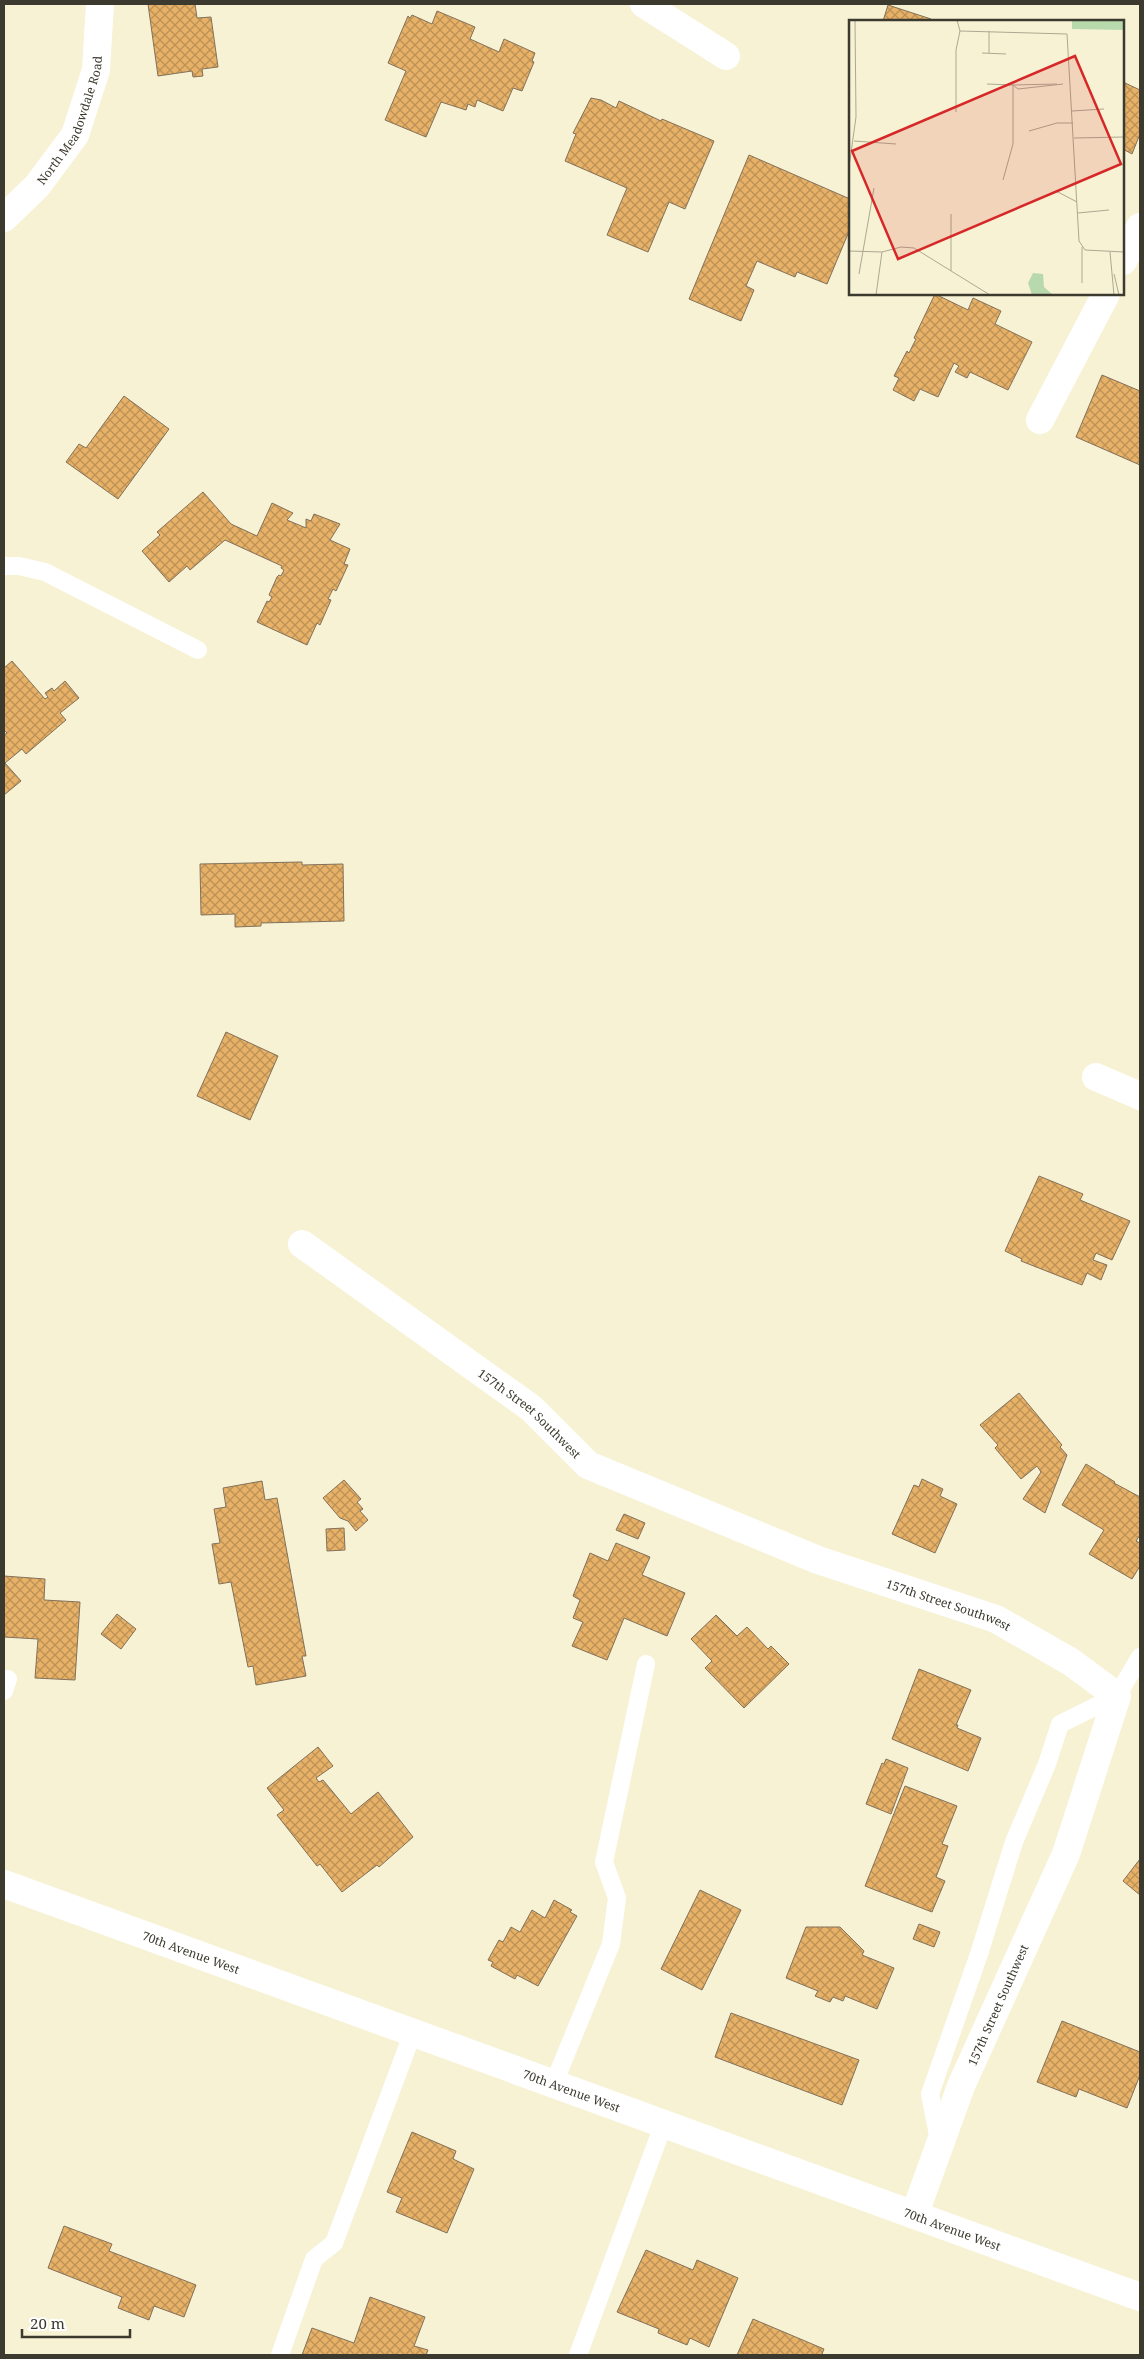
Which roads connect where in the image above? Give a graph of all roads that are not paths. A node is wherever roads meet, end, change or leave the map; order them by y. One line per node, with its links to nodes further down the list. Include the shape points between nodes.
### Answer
1 (100, 4): 4 (street, North Meadowdale Road, via 96,70 75,135 37,186)
2 (644, 4): 3 (street)
3 (726, 56)
4 (4, 218)
5 (1140, 227): 6 (street)
6 (1124, 259)
7 (1105, 295): 8 (street)
8 (1040, 420)
9 (4, 566): 10 (lane, via 45,572)
10 (198, 650)
11 (1096, 1077): 12 (street)
12 (1140, 1096)
13 (302, 1244): 16 (street, 157th Street Southwest, via 531,1408 588,1465 818,1560 996,1619 1072,1662)
14 (1140, 1657): 16 (lane)
15 (646, 1664): 19 (lane, via 604,1862 617,1898 610,1944)
16 (1117, 1696): 21 (street, 157th Street Southwest, via 1066,1854 961,2086); 21 (lane, via 1060,1724 1014,1842 930,2094)
17 (4, 1884): 18 (street, 70th Avenue West)
18 (413, 2032): 19 (street, 70th Avenue West); 24 (lane, via 334,2243 314,2259)
19 (554, 2083): 20 (street, 70th Avenue West)
20 (664, 2123): 22 (street, 70th Avenue West); 25 (lane)
21 (940, 2143): 22 (street, 157th Street Southwest)
22 (915, 2213): 23 (street, 70th Avenue West)
23 (1140, 2297)
24 (280, 2355)
25 (578, 2355)

